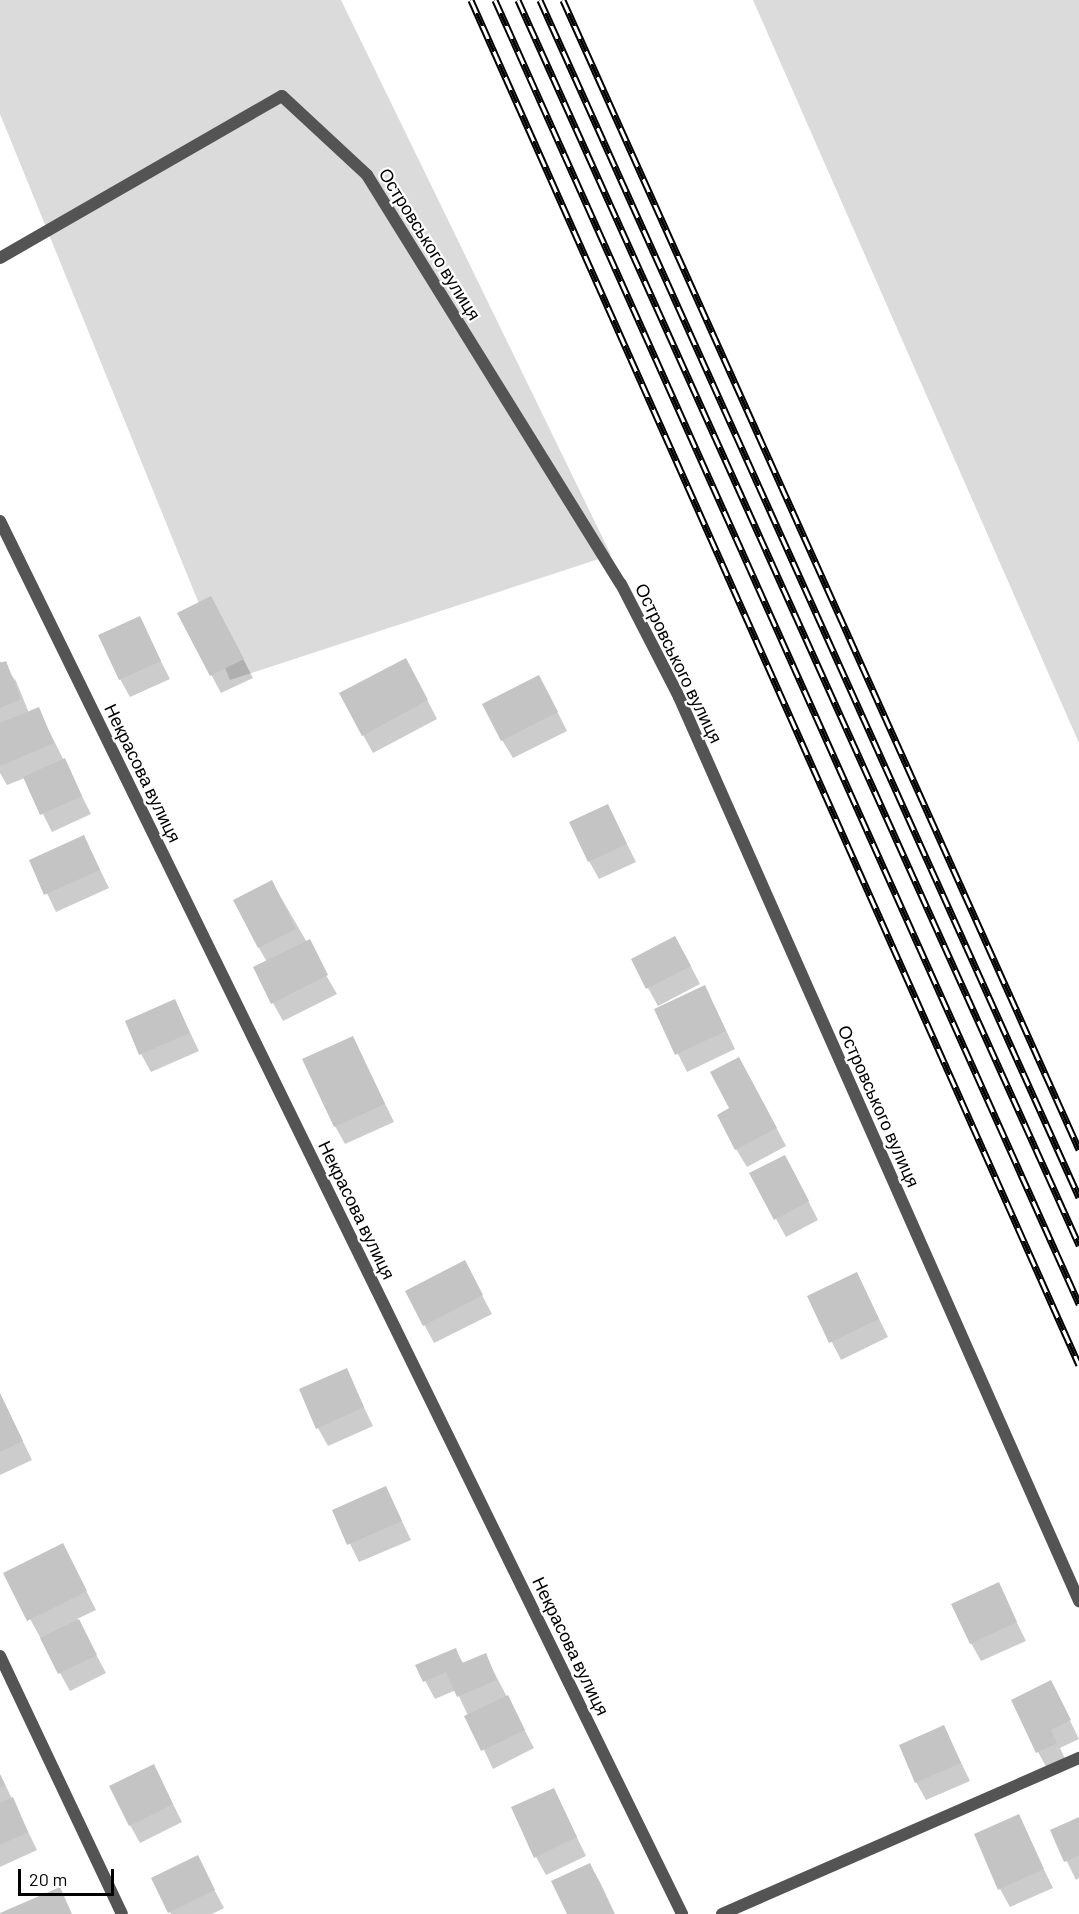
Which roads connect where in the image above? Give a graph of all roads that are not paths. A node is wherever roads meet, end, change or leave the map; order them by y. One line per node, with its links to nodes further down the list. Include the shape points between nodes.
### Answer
1 (0, 258): 3 (street, Островського вулиця, via 282,96 367,175 621,584 674,687)
2 (0, 521): 7 (street, Некрасова вулиця)
3 (1079, 1600)
4 (0, 1656): 6 (street)
5 (1079, 1758): 8 (street)
6 (122, 1914)
7 (682, 1914)
8 (722, 1914)

